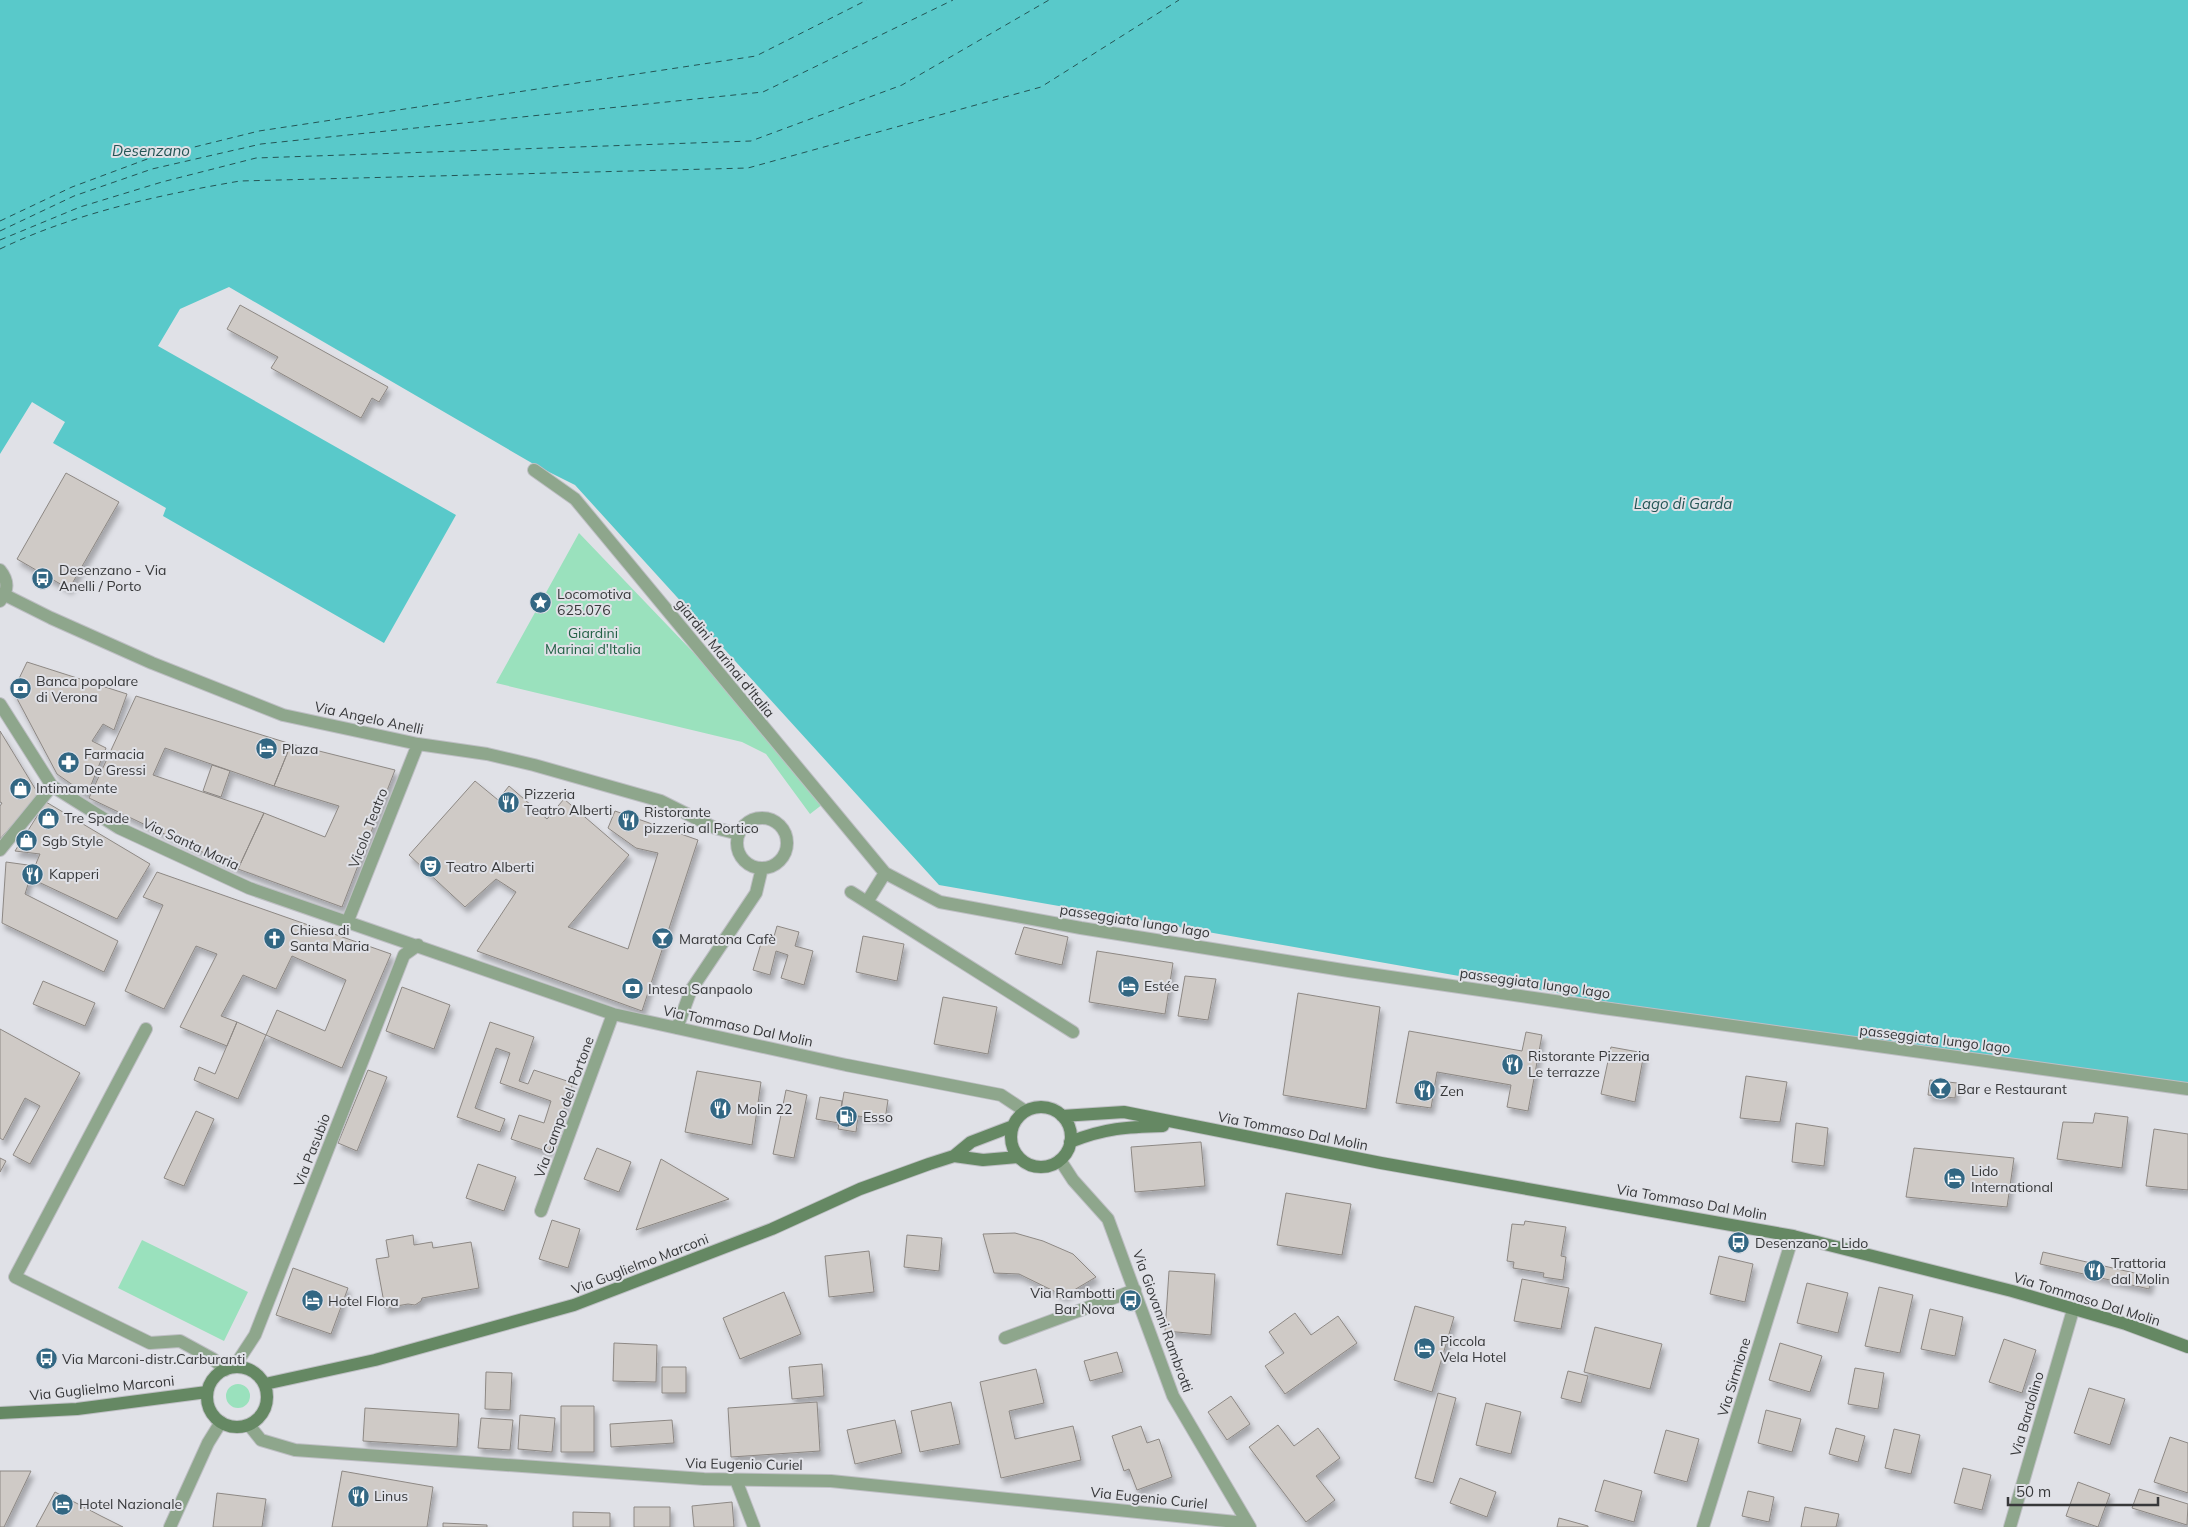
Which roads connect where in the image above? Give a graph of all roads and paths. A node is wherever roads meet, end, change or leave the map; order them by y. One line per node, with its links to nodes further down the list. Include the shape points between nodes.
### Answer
1 (534, 470): 10 (street, giardini Marinai d'Italia, via 576,499)
2 (0, 570): 3 (street, via 7,584)
3 (2, 598): 5 (street, Via Angelo Anelli, via 283,715)
4 (0, 704): 6 (street, Via Santa Maria)
5 (418, 744): 7 (street, Via Angelo Anelli, via 488,754 584,778 661,801 714,828); 13 (street, Vicolo Teatro)
6 (52, 786): 8 (street); 13 (street, Via Santa Maria, via 128,832 249,888)
7 (739, 834): 9 (street, via 740,854 749,864); 9 (street, via 746,824 758,818 771,819 781,826 788,844 784,856)
8 (0, 848)
9 (762, 868): 16 (street, via 756,893 691,990)
10 (885, 873): 12 (street); 19 (street, passeggiata lungo lago, via 940,902 1081,928 1544,999)
11 (851, 892): 12 (street)
12 (867, 902): 18 (street)
13 (347, 923): 14 (street, Via Santa Maria)
14 (418, 945): 15 (street, Via Tommaso Dal Molin); 34 (street, Via Pasubio, via 404,955 255,1335)
15 (613, 1014): 16 (street, Via Tommaso Dal Molin); 28 (street, Via Campo del Portone)
16 (677, 1028): 20 (street, Via Tommaso Dal Molin, via 1001,1095)
17 (146, 1029): 34 (street, via 15,1277 150,1343 180,1341)
18 (1074, 1032)
19 (2188, 1089)
20 (1025, 1111): 21 (main road, via 1044,1107); 23 (main road)
21 (1062, 1116): 22 (main road, Via Tommaso Dal Molin, via 1124,1112); 24 (main road, via 1068,1124)
22 (1181, 1125): 24 (main road, Via Tommaso Dal Molin, via 1126,1126); 29 (main road, Via Tommaso Dal Molin)
23 (1012, 1126): 25 (main road, via 971,1142); 26 (main road, via 1011,1142)
24 (1070, 1142): 27 (main road)
25 (954, 1156): 26 (main road, Via Guglielmo Marconi, via 982,1160); 35 (main road, Via Guglielmo Marconi, via 860,1189 772,1229 574,1305 375,1360)
26 (1018, 1157): 27 (main road, via 1043,1167)
27 (1060, 1160): 30 (street, Via Giovanni Rambrotti, via 1073,1180 1108,1219)
28 (541, 1211)
29 (1793, 1236): 31 (main road, Via Tommaso Dal Molin, via 2012,1291); 44 (street, Via Sirmione)
30 (1136, 1290): 32 (street); 41 (street, Via Giovanni Rambrotti, via 1173,1396)
31 (2073, 1310): 33 (main road, Via Tommaso Dal Molin, via 2126,1324); 45 (street, Via Bardolino)
32 (1005, 1338)
33 (2188, 1348)
34 (229, 1369): 35 (main road, via 252,1371); 36 (main road, via 216,1375)
35 (265, 1384): 39 (main road, via 267,1403 264,1413)
36 (207, 1392): 37 (main road, Via Guglielmo Marconi, via 77,1409); 38 (main road, via 209,1409)
37 (0, 1413)
38 (221, 1422): 39 (main road, via 230,1426); 42 (street, via 208,1443)
39 (249, 1425): 40 (street, Via Eugenio Curiel, via 261,1440 295,1450)
40 (736, 1480): 41 (street, Via Eugenio Curiel, via 831,1481); 43 (street)
41 (1247, 1526)
42 (170, 1527)
43 (754, 1527)
44 (1704, 1527)
45 (2010, 1527)

